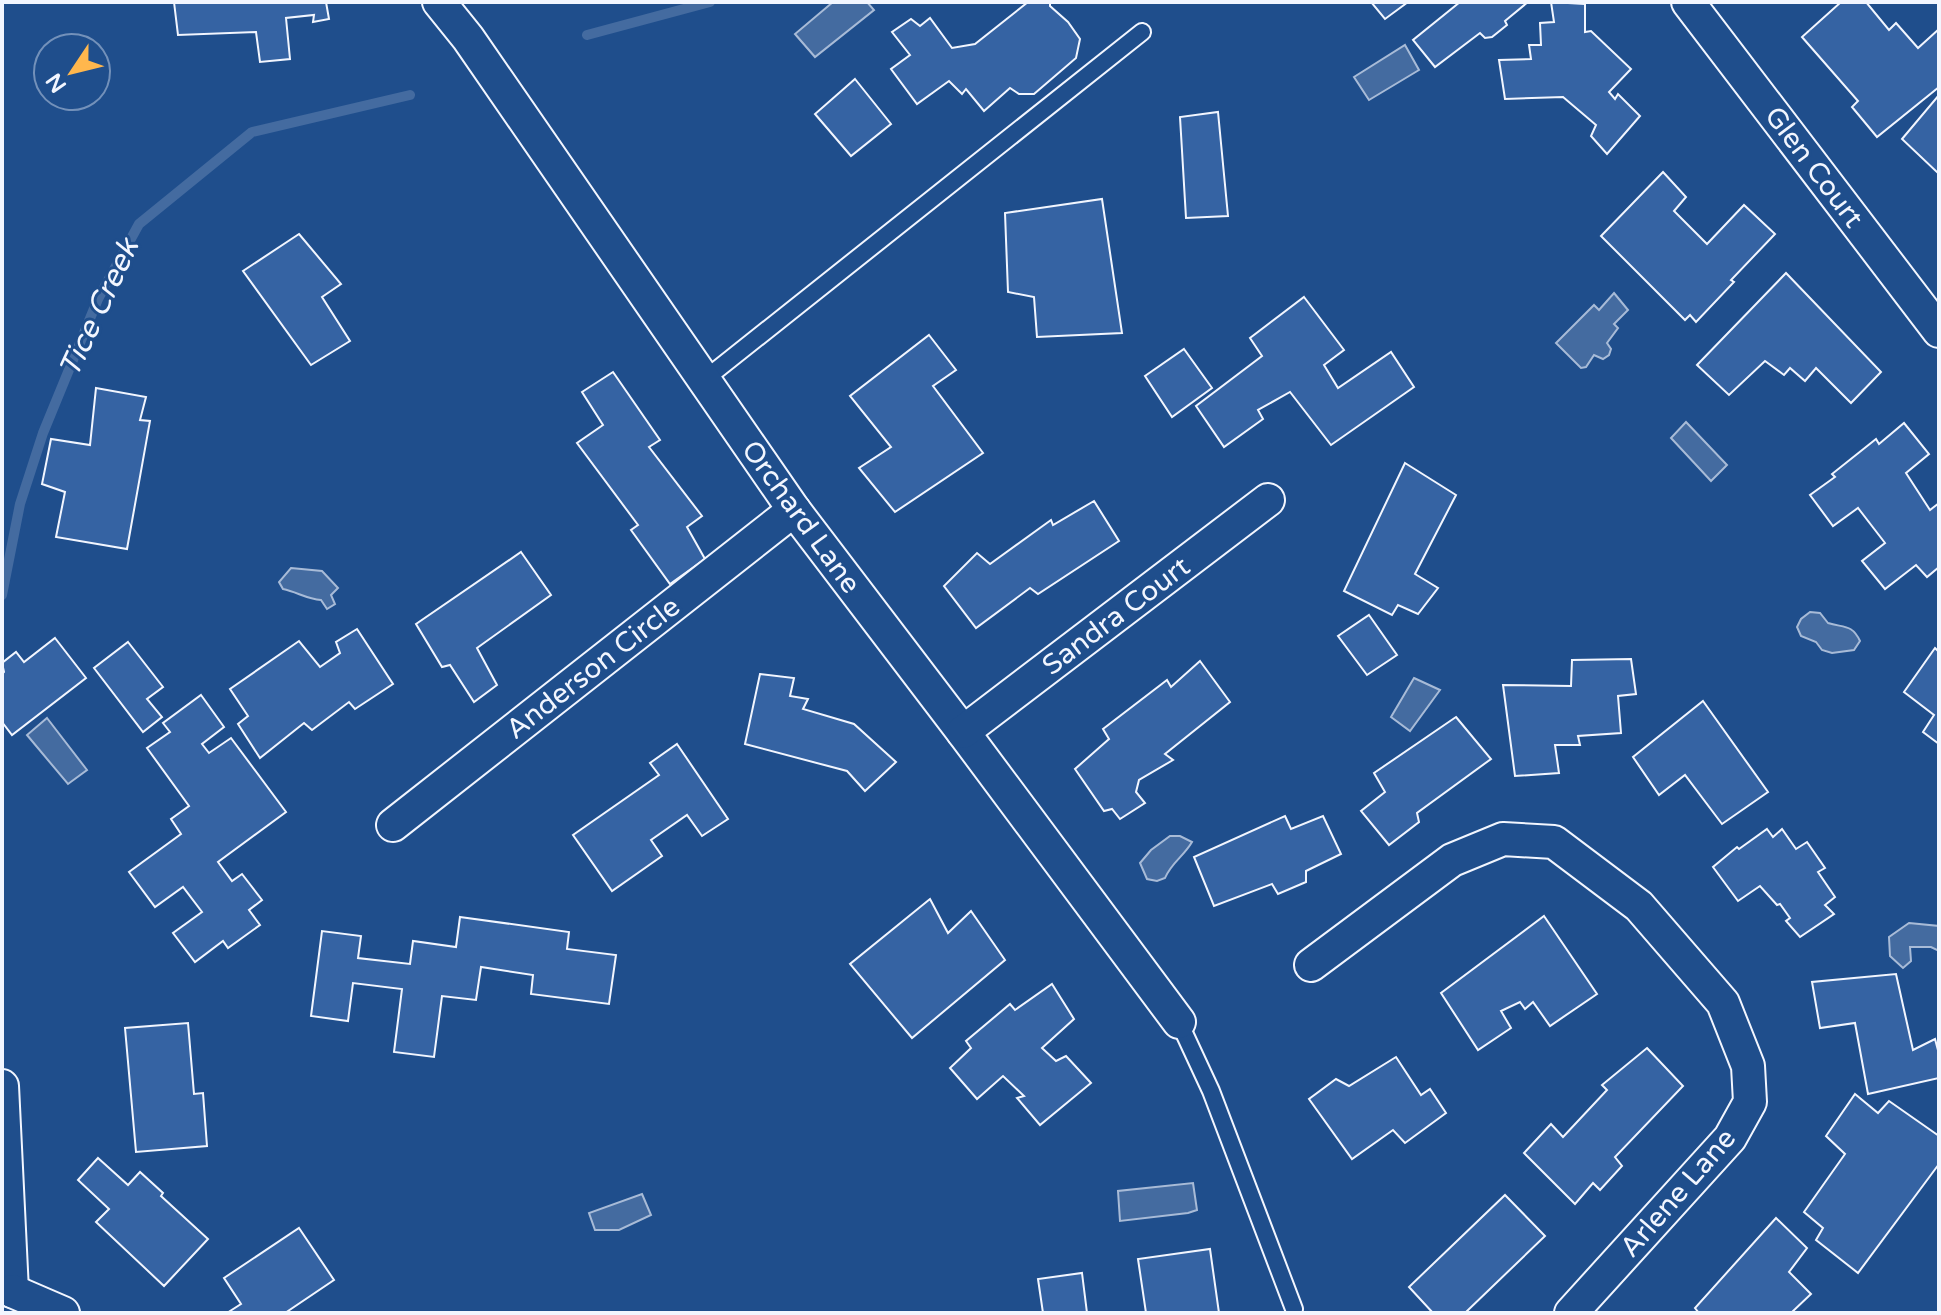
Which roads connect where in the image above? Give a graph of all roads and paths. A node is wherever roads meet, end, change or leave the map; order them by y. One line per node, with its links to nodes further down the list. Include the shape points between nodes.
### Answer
1 (439, 2): 5 (street, Orchard Lane)
2 (1688, 2): 4 (street, Glen Court)
3 (1142, 32): 5 (lane)
4 (1939, 331)
5 (704, 380): 7 (street, Orchard Lane)
6 (1268, 500): 8 (street, Sandra Court)
7 (794, 510): 8 (street, Orchard Lane); 9 (street, Anderson Circle)
8 (963, 732): 11 (street, Orchard Lane)
9 (393, 825)
10 (1311, 965): 16 (street, Arlene Lane, via 1452,860 1503,839 1554,842 1639,906 1723,1003 1748,1066 1750,1102 1730,1138)
11 (1179, 1022): 14 (lane, via 1211,1091)
12 (2, 1086): 13 (street)
13 (7, 1294): 15 (street)
14 (1294, 1309)
15 (63, 1313)
16 (1571, 1313)

